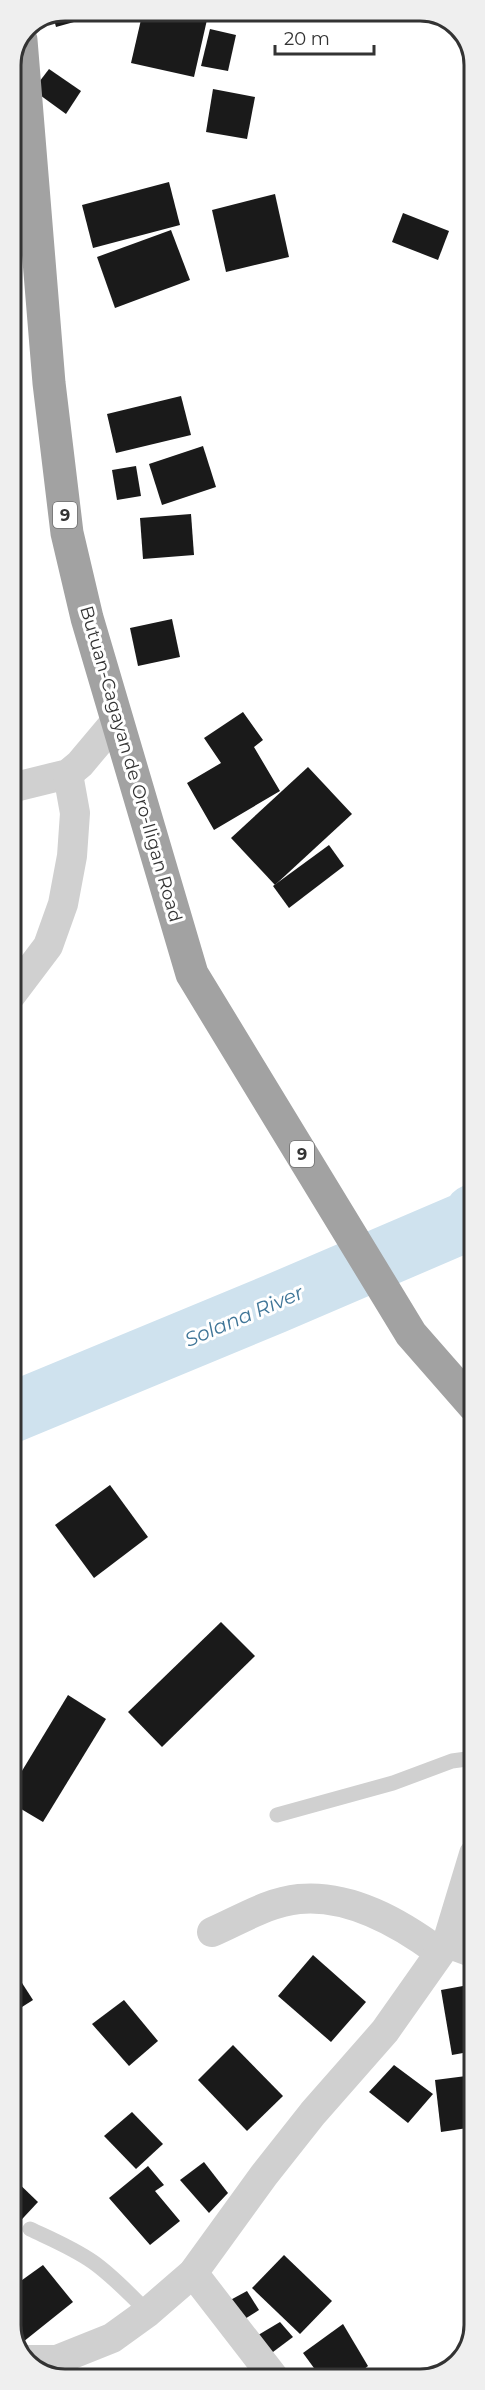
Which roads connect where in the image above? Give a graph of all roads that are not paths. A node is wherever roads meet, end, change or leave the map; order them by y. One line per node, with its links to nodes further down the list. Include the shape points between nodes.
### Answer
1 (22, 56): 2 (highway, Butuan-Cagayan de Oro-Iligan Road / 9, via 49,383 68,533 87,618)
2 (117, 720): 3 (street); 6 (highway, Butuan-Cagayan de Oro-Iligan Road / 9, via 192,974 411,1334)
3 (68, 774): 4 (street); 5 (street, via 75,813 63,904 48,946)
4 (21, 786)
5 (21, 982)
6 (464, 1395)
7 (464, 1759): 8 (lane)
8 (277, 1815)
9 (464, 1884): 11 (street)
10 (212, 1932): 11 (street, via 254,1912 298,1899 329,1900 381,1916)
11 (443, 1948): 12 (street); 14 (street, via 385,2031 264,2175)
12 (464, 1951)
13 (30, 2229): 15 (lane, via 94,2262)
14 (193, 2273): 15 (street); 17 (street)
15 (148, 2312): 16 (street, via 112,2338 57,2360)
16 (38, 2360)
17 (267, 2369)

